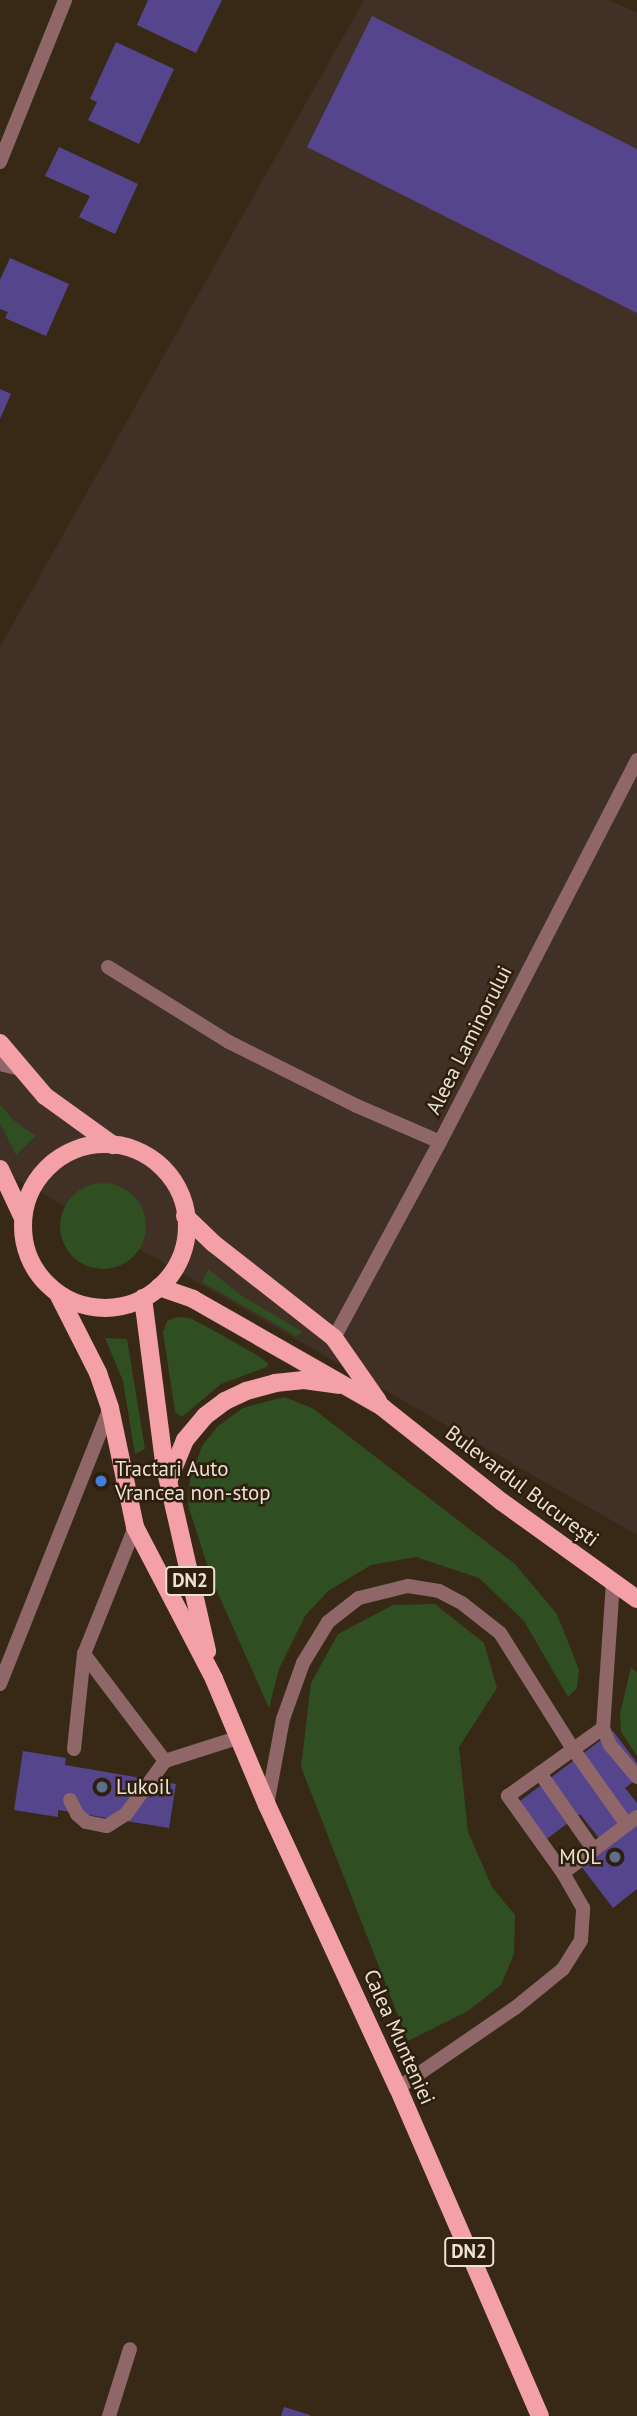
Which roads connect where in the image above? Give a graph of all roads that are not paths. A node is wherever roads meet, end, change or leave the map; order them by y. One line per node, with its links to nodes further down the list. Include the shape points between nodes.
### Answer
1 (65, 0): 2 (street)
2 (0, 162)
3 (637, 760): 8 (street, Aleea Laminorului)
4 (108, 967): 8 (street, via 229,1042)
5 (0, 1043): 7 (main road)
6 (0, 1064): 7 (street)
7 (20, 1069): 9 (main road, via 70,1117)
8 (440, 1142): 16 (street, Aleea Laminorului)
9 (113, 1145): 11 (main road, via 154,1161 179,1191); 12 (main road, via 79,1149 53,1163 34,1185)
10 (0, 1169): 12 (main road)
11 (185, 1216): 13 (main road, via 183,1250); 16 (main road, Bulevardul București)
12 (23, 1218): 14 (main road, via 31,1261)
13 (159, 1287): 15 (main road); 17 (main road, Bulevardul București, via 193,1299)
14 (58, 1294): 15 (main road, via 91,1307 111,1308); 19 (main road, Calea Munteniei / DN2, via 98,1373)
15 (143, 1298): 20 (main road, Calea Munteniei / DN2)
16 (334, 1338): 18 (main road, Bulevardul București)
17 (348, 1387): 18 (main road, Bulevardul București); 20 (main road, via 304,1380 275,1383 225,1401 185,1440)
18 (382, 1407): 22 (main road, Bulevardul București)
19 (110, 1408): 21 (main road, Calea Munteniei / DN2); 26 (street)
20 (168, 1483): 25 (main road, Calea Munteniei / DN2)
21 (135, 1527): 24 (street); 25 (main road, Calea Munteniei / DN2)
22 (613, 1582): 23 (main road, Bulevardul București); 27 (street)
23 (637, 1599)
24 (84, 1654): 29 (street); 31 (street)
25 (214, 1678): 28 (main road, Calea Munteniei / DN2)
26 (0, 1684)
27 (603, 1728): 30 (street); 33 (street, via 610,1745)
28 (240, 1737): 31 (street); 35 (main road, Calea Munteniei / DN2)
29 (74, 1749)
30 (573, 1749): 32 (street); 35 (street, via 500,1633 439,1591 408,1586 359,1598 328,1622 303,1664 283,1719); 36 (street)
31 (165, 1761): 34 (street, via 126,1814 107,1826 86,1822)
32 (540, 1773): 37 (street); 38 (street, via 508,1796)
33 (637, 1777)
34 (70, 1800)
35 (267, 1805): 39 (main road, Calea Munteniei / DN2)
36 (632, 1821): 37 (street)
37 (594, 1850): 38 (street)
38 (563, 1873): 39 (street, via 583,1908 580,1940 563,1969 515,2008)
39 (398, 2088): 42 (main road, Calea Munteniei / DN2)
40 (130, 2349): 41 (street)
41 (109, 2416)
42 (540, 2416)

